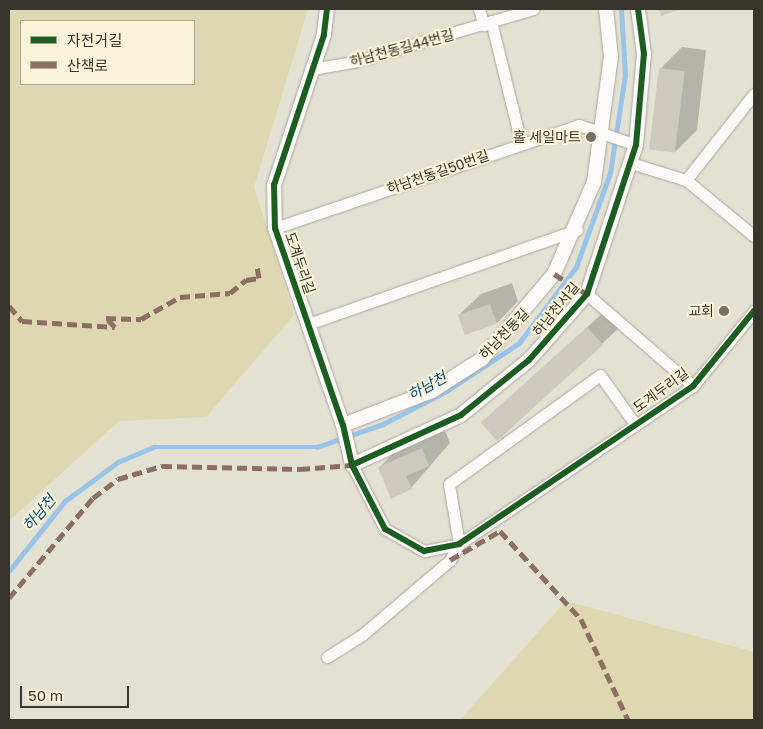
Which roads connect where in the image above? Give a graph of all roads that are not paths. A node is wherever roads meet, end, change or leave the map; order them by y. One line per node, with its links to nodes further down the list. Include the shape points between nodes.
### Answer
1 (327, 9): 7 (street, 도계두리길)
2 (479, 9): 6 (street)
3 (533, 9): 6 (street, 하남천동길44번길)
4 (606, 9): 9 (street, 하남천동길, via 611,57)
5 (638, 9): 11 (street, 하남천서길, via 644,54)
6 (487, 23): 7 (street, 하남천동길44번길, via 353,62); 10 (street)
7 (312, 69): 14 (street, 도계두리길, via 274,186)
8 (754, 94): 13 (street)
9 (604, 136): 10 (street, 하남천동길50번길, via 579,125); 11 (street, 하남천동길50번길); 15 (street, 하남천동길, via 594,182)
10 (521, 143): 14 (street, 하남천동길50번길)
11 (631, 143): 12 (street, 하남천서길)
12 (631, 163): 13 (street); 17 (street, 하남천서길)
13 (686, 180): 16 (street)
14 (275, 228): 19 (street, 도계두리길)
15 (577, 230): 19 (street); 22 (street, 하남천동길, via 554,274 529,309 482,359 432,391)
16 (754, 236)
17 (587, 294): 20 (street, 도계두리길); 23 (street, 하남천서길, via 529,360 461,415)
18 (754, 311): 20 (street, 도계두리길)
19 (308, 324): 22 (street, 도계두리길)
20 (693, 386): 21 (street, 도계두리길)
21 (635, 424): 24 (street, 도계두리길, via 516,510); 24 (street, via 600,375 449,484)
22 (344, 427): 23 (street, 도계두리길)
23 (350, 458): 24 (street, 도계두리길, via 385,529 424,550)
24 (459, 544): 25 (street, 도계두리길, via 442,566 362,634)
25 (327, 657)

